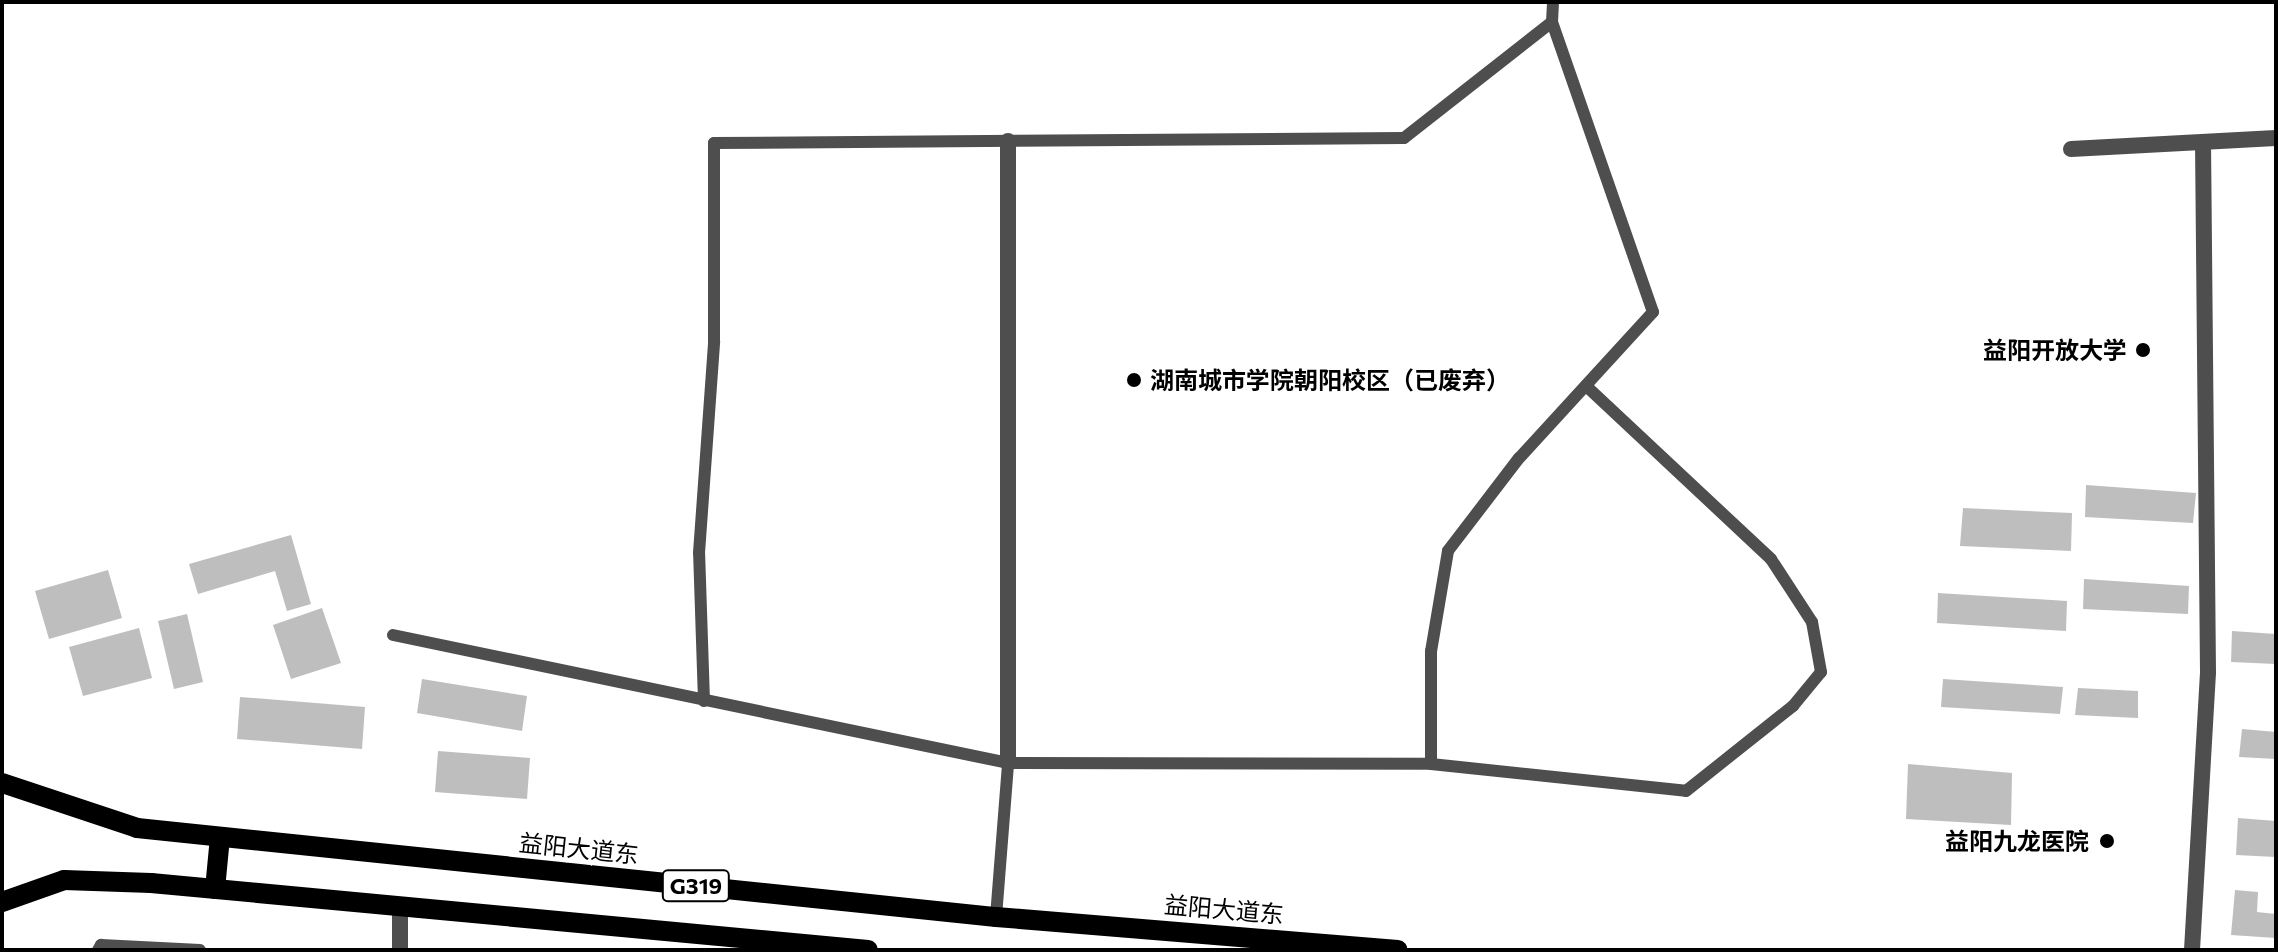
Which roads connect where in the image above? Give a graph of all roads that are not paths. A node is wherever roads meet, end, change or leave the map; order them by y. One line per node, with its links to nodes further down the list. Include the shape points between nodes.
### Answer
1 (1553, 2): 2 (lane)
2 (1552, 22): 4 (lane, via 1404,138); 7 (lane, via 1653,312)
3 (2276, 138): 5 (street)
4 (1008, 141): 9 (lane, via 714,143 714,342 699,553); 10 (street)
5 (2203, 145): 6 (street); 23 (street, via 2208,672)
6 (2071, 149)
7 (1586, 386): 11 (lane, via 1519,458 1448,551 1431,651); 11 (lane, via 1771,559 1812,622 1821,672 1793,706 1686,791)
8 (393, 635): 9 (lane)
9 (704, 701): 10 (lane)
10 (1008, 763): 11 (lane); 17 (lane)
11 (1431, 764)
12 (2, 783): 13 (main road, 益阳大道东 / G319, via 137,828)
13 (220, 837): 14 (main road); 17 (main road, 益阳大道东 / G319)
14 (215, 889): 15 (main road, G319, via 64,880); 16 (main road, G319)
15 (2, 902)
16 (400, 907): 20 (street); 21 (main road, G319)
17 (996, 917): 22 (main road, 益阳大道东 / G319)
18 (98, 950): 19 (lane, via 101,945)
19 (200, 950)
20 (400, 950)
21 (868, 950)
22 (1398, 950)
23 (2192, 950)

